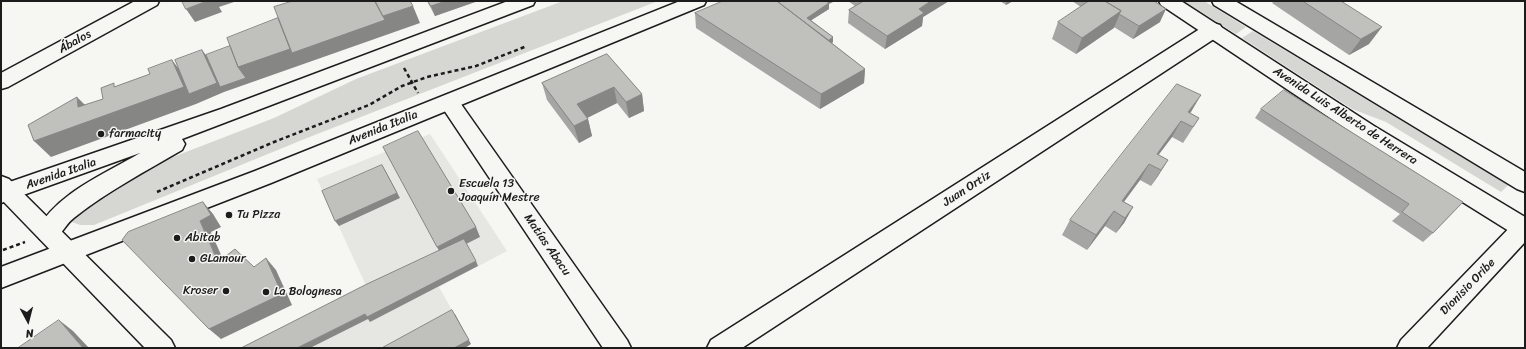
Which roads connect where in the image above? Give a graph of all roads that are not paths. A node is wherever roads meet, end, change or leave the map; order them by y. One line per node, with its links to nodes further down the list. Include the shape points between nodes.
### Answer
1 (150, 1): 7 (main road, Ábalos)
2 (526, 1): 9 (main road, Avenida Italia)
3 (697, 1): 8 (main road, Avenida Italia)
4 (1168, 1): 6 (main road, Avenida Luis Alberto de Herrera)
5 (1221, 1): 10 (main road)
6 (1213, 30): 12 (main road, Avenida Luis Alberto de Herrera, via 1367,132); 18 (main road, Juan Ortiz)
7 (1, 82)
8 (449, 102): 14 (main road, Avenida Italia); 17 (main road, Matías Abacu)
9 (228, 114): 11 (main road, Avenida Italia); 13 (main road, via 86,196 62,214)
10 (1525, 183)
11 (3, 191): 13 (main road)
12 (1525, 228): 19 (main road, Dionisio Oribe)
13 (48, 232): 14 (main road)
14 (68, 253): 15 (main road, Avenida Italia); 16 (main road)
15 (1, 278)
16 (162, 348)
17 (618, 348)
18 (720, 348)
19 (1410, 348)

